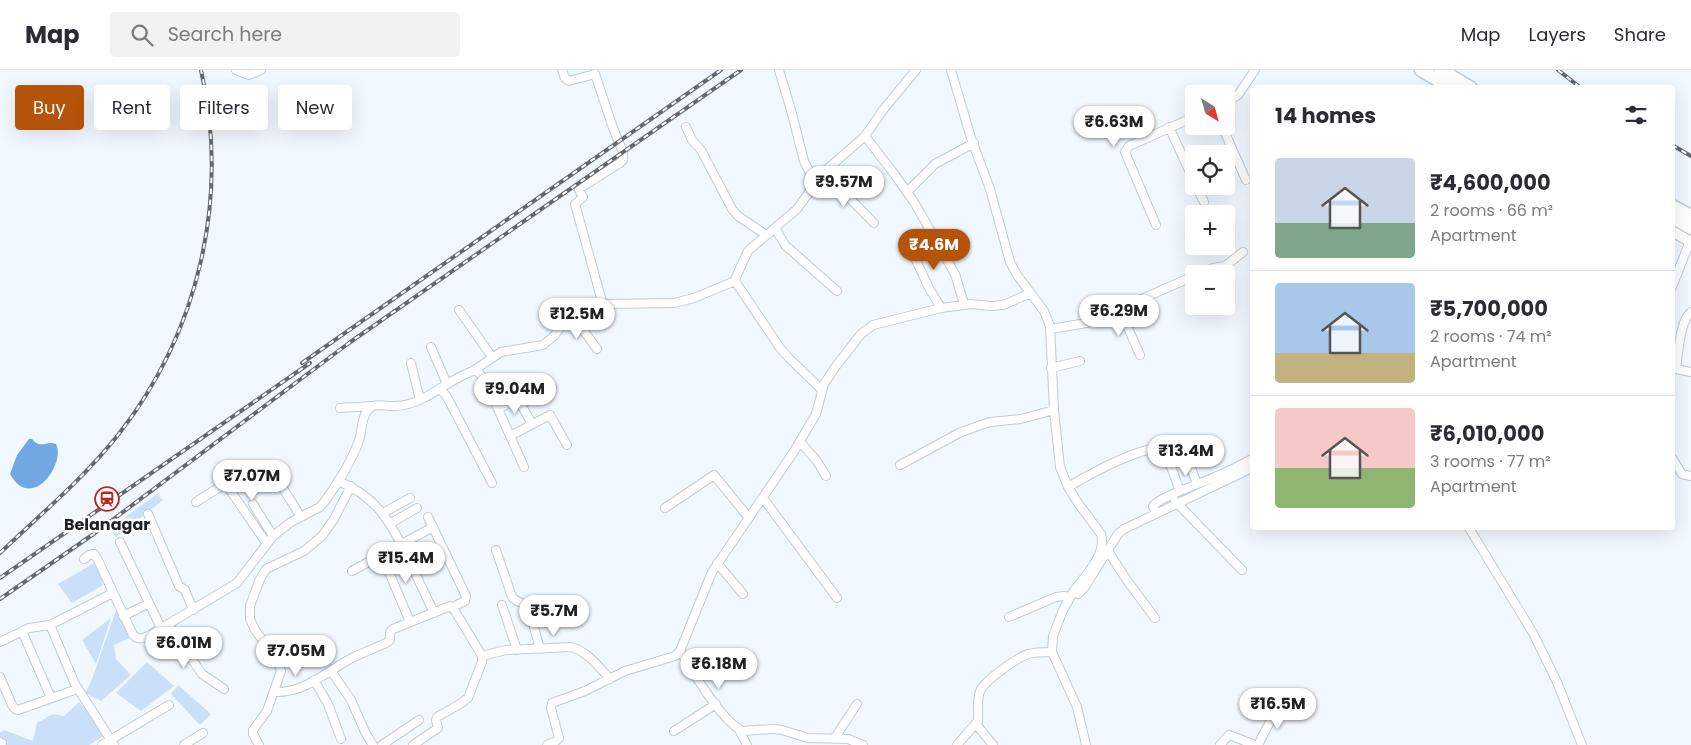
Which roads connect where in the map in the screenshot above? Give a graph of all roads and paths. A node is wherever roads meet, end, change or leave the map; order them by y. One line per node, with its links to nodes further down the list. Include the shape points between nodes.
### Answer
1 (236, 70): 2 (street, via 249,75)
2 (261, 70)
3 (562, 70): 45 (street, via 569,81 595,74 623,152 620,163 580,188 583,197 575,204)
4 (778, 70): 22 (street, via 804,162)
5 (916, 70): 17 (street, via 884,110)
6 (952, 70): 18 (street)
7 (1255, 70): 12 (street)
8 (1421, 70): 10 (highway)
9 (1441, 70): 11 (highway)
10 (1446, 85)
11 (1466, 85)
12 (1235, 97)
13 (1185, 121): 15 (street)
14 (686, 127): 34 (street, via 732,209)
15 (1169, 127): 19 (street); 30 (street, via 1129,146 1125,152)
16 (1226, 135): 21 (street)
17 (868, 140): 20 (street); 23 (street)
18 (974, 143): 23 (street, via 935,164); 43 (street, via 1010,262)
19 (1185, 162)
20 (827, 175): 22 (street); 29 (street)
21 (1246, 180)
22 (815, 183): 33 (street)
23 (907, 192): 44 (street, via 951,266)
24 (1200, 195): 25 (street)
25 (1204, 202)
26 (1675, 208): 27 (highway)
27 (1691, 216)
28 (1675, 219): 31 (highway)
29 (874, 223)
30 (1156, 225)
31 (1691, 228)
32 (1675, 233): 35 (street)
33 (778, 234): 34 (street); 42 (street)
34 (766, 236): 41 (street, via 748,251 739,268)
35 (1690, 241): 39 (street)
36 (908, 243): 46 (street)
37 (1243, 252): 38 (street)
38 (1226, 265)
39 (1675, 279)
40 (1185, 280): 48 (street)
41 (737, 284): 45 (street, via 674,303); 65 (street, via 780,348)
42 (837, 291)
43 (1031, 293): 44 (street, via 1003,305); 51 (street, via 1044,311)
44 (964, 304): 46 (street)
45 (603, 305): 50 (street, via 581,307)
46 (941, 308): 65 (street, via 866,329 836,366)
47 (459, 310): 55 (street)
48 (1120, 310): 51 (street, via 1087,323); 54 (street)
49 (1691, 312): 58 (street, via 1684,321)
50 (572, 315): 53 (street); 55 (street, via 543,345 507,350)
51 (1050, 330): 59 (street)
52 (432, 347): 64 (street)
53 (597, 349)
54 (1140, 355)
55 (492, 357): 62 (street)
56 (1080, 361): 59 (street)
57 (411, 363): 66 (street)
58 (1675, 364)
59 (1051, 368): 71 (street)
60 (1675, 369): 61 (street)
61 (1691, 372)
62 (477, 373): 64 (street); 70 (street)
63 (552, 387): 67 (street)
64 (444, 390): 66 (street); 87 (street)
65 (822, 390): 74 (street, via 818,409)
66 (420, 400): 68 (street, via 403,406)
67 (522, 404): 70 (street, via 516,399); 72 (street)
68 (373, 406): 69 (street); 88 (street, via 365,414)
69 (340, 408)
70 (498, 409): 73 (street)
71 (1054, 410): 79 (street, via 1021,419 990,422 960,432); 90 (street, via 1060,467)
72 (532, 424): 73 (street); 76 (street, via 550,416)
73 (510, 436): 81 (street)
74 (800, 442): 84 (street); 94 (street)
75 (1182, 443): 89 (street)
76 (567, 445)
77 (1250, 460): 89 (street)
78 (1675, 463): 85 (street, via 1682,474)
79 (900, 465)
80 (269, 466): 103 (street)
81 (524, 467)
82 (1250, 469): 97 (street)
83 (220, 470): 86 (street)
84 (826, 476)
85 (1691, 476)
86 (226, 483): 95 (street); 111 (street)
87 (492, 483)
88 (344, 484): 100 (street, via 361,492); 103 (street, via 320,507); 148 (street, via 334,519 322,536 304,551 266,569 250,606 255,630 280,665)
89 (1197, 484): 91 (street)
90 (1068, 487): 91 (street, via 1096,470 1159,447); 122 (street, via 1103,541 1100,553)
91 (1180, 491): 92 (street)
92 (1171, 496): 97 (street); 102 (street, via 1154,505)
93 (410, 498): 100 (street)
94 (763, 498): 105 (street); 123 (street)
95 (196, 502)
96 (253, 504): 109 (street)
97 (1178, 504): 102 (street); 118 (street)
98 (416, 508): 106 (street)
99 (665, 508): 105 (street, via 714,474)
100 (383, 513): 106 (street)
101 (148, 514): 127 (street, via 177,583 185,590)
102 (1156, 514): 114 (street, via 1124,529)
103 (301, 516): 109 (street)
104 (428, 517): 107 (street)
105 (749, 518): 117 (street)
106 (391, 523): 112 (street)
107 (433, 528): 112 (street); 126 (street, via 466,596)
108 (1470, 530): 176 (street, via 1533,633)
109 (273, 536): 111 (street)
110 (120, 542): 124 (street)
111 (267, 544): 127 (street, via 237,583)
112 (402, 545): 115 (street); 128 (street)
113 (496, 550): 137 (street, via 512,597 529,609)
114 (1108, 551): 122 (street, via 1084,588); 131 (street)
115 (378, 557): 119 (street); 132 (street, via 389,572)
116 (84, 559): 120 (street, via 94,554)
117 (718, 563): 121 (street); 139 (street)
118 (1242, 570)
119 (352, 571)
120 (112, 593): 129 (street); 133 (street)
121 (743, 594)
122 (1071, 595): 130 (street, via 1056,597); 140 (street, via 1053,636)
123 (837, 598)
124 (148, 604): 129 (street); 134 (street)
125 (502, 606): 138 (street)
126 (453, 608): 128 (street, via 446,607); 141 (street)
127 (193, 610): 134 (street)
128 (434, 613): 132 (street)
129 (123, 616): 134 (street, via 136,638 141,639)
130 (1009, 617)
131 (1155, 618)
132 (410, 622): 142 (street, via 390,632 388,642)
133 (50, 625): 135 (street); 146 (street)
134 (164, 626): 147 (street, via 202,674)
135 (22, 631): 136 (street); 150 (street)
136 (0, 642)
137 (540, 649): 138 (street); 144 (street, via 575,648)
138 (517, 650): 141 (street)
139 (680, 651): 144 (street, via 675,656); 151 (street)
140 (1052, 652): 155 (street, via 1028,655 984,685 980,692); 173 (street, via 1077,707)
141 (482, 656): 167 (street, via 481,668 468,698 437,717 438,728)
142 (333, 670): 145 (street); 165 (street)
143 (0, 677): 150 (street, via 14,709)
144 (610, 678): 168 (street, via 552,703 559,738)
145 (314, 680): 148 (street, via 291,690); 159 (street)
146 (77, 689): 150 (street); 161 (street)
147 (224, 689)
148 (275, 692): 164 (street, via 264,717 253,730)
149 (1287, 695): 175 (street)
150 (51, 698)
151 (716, 704): 156 (street); 157 (street)
152 (857, 704): 160 (street)
153 (169, 705): 161 (street)
154 (419, 720): 166 (street)
155 (976, 724): 171 (street); 172 (street)
156 (738, 728): 160 (street, via 747,731 773,729 808,738); 169 (street)
157 (674, 731)
158 (203, 733): 163 (street)
159 (342, 739)
160 (834, 739): 170 (street, via 848,739)
161 (112, 742): 162 (street)
162 (102, 745)
163 (184, 745)
164 (259, 745)
165 (373, 745)
166 (382, 745)
167 (413, 745)
168 (547, 745)
169 (747, 745)
170 (864, 745)
171 (957, 745)
172 (993, 745)
173 (1086, 745)
174 (1220, 745): 175 (street, via 1230,735)
175 (1256, 745)
176 (1582, 745)

